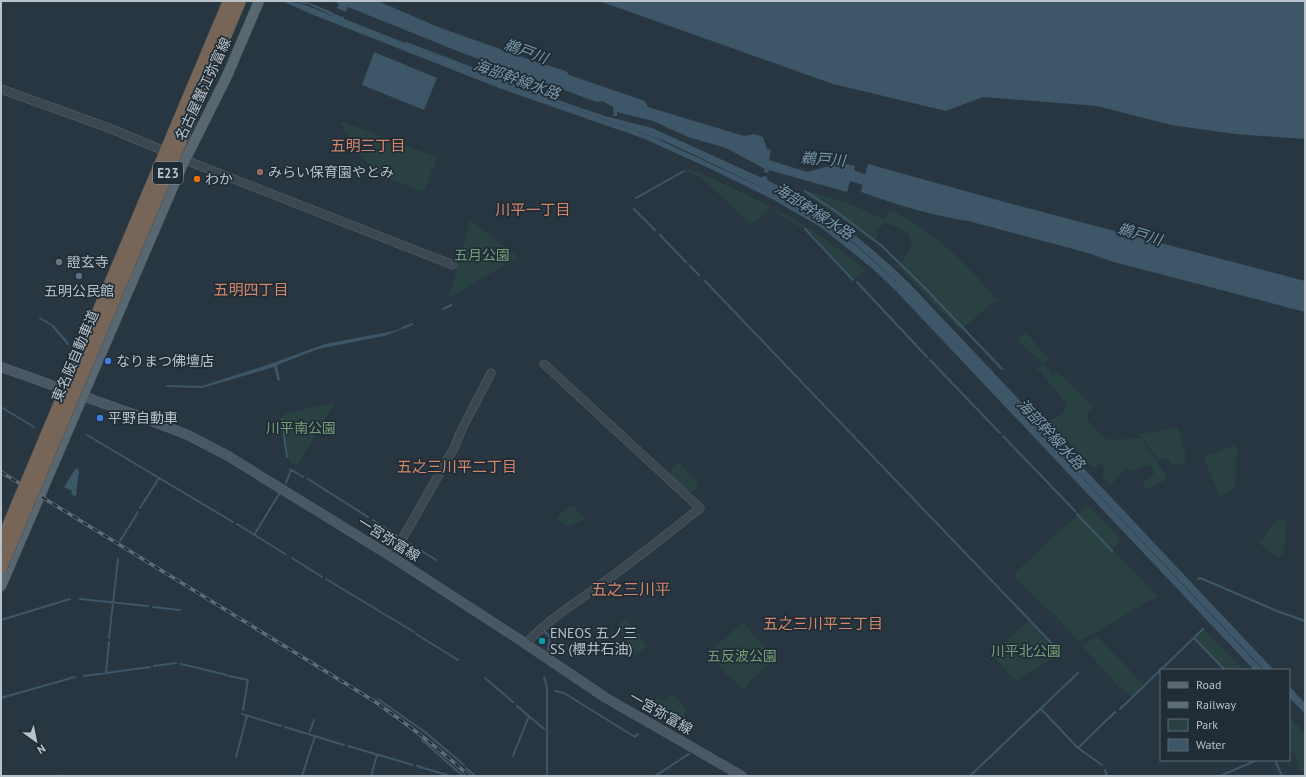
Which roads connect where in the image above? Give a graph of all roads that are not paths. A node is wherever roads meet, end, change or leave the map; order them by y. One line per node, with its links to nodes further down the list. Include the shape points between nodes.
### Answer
1 (229, 1): 11 (highway, 東名阪自動車道 / E23, bridge)
2 (240, 1): 13 (highway, 東名阪自動車道 / E23, bridge)
3 (259, 1): 5 (main road, 名古屋蟹江弥富線, via 227,76)
4 (1, 89): 5 (street, via 109,128)
5 (185, 160): 6 (street); 10 (main road, 名古屋蟹江弥富線)
6 (453, 264)
7 (544, 364): 15 (street, via 700,508 638,557 557,615)
8 (1, 367): 10 (main road, 一宮弥富線)
9 (491, 373): 12 (street, via 454,448)
10 (82, 395): 12 (main road, 一宮弥富線, via 188,435 263,477); 14 (main road, 名古屋蟹江弥富線)
11 (1, 543)
12 (392, 557): 15 (main road, 一宮弥富線)
13 (1, 568)
14 (1, 586)
15 (526, 644): 16 (main road, 一宮弥富線, via 606,698)
16 (742, 776)

